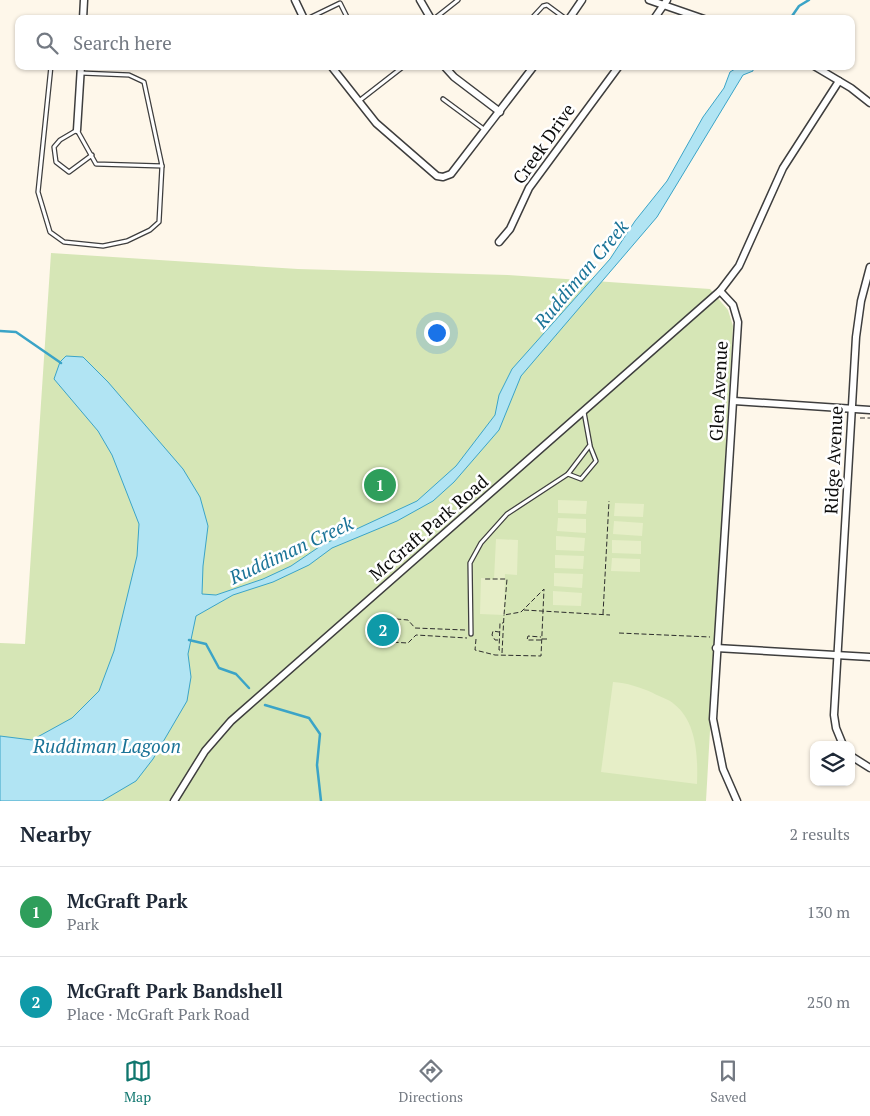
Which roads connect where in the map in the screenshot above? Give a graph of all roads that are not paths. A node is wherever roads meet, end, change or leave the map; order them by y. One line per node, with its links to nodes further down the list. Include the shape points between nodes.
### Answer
1 (84, 0): 8 (street)
2 (295, 0): 9 (street)
3 (420, 0): 12 (street)
4 (458, 0): 13 (lane)
5 (582, 0): 16 (street)
6 (650, 0): 7 (street)
7 (666, 2): 17 (street); 18 (street)
8 (83, 15)
9 (304, 15)
10 (314, 15): 11 (lane, via 340,3)
11 (346, 15)
12 (429, 15)
13 (437, 15)
14 (535, 15): 15 (lane, via 547,5)
15 (561, 15)
16 (570, 15)
17 (657, 15)
18 (695, 15)
19 (51, 70): 36 (lane, via 38,192 50,232 64,242 102,246 127,241 150,230 160,222)
20 (81, 70): 33 (street)
21 (89, 70): 36 (lane, via 129,75 144,82)
22 (334, 70): 30 (street)
23 (399, 70): 30 (lane)
24 (448, 70): 32 (street)
25 (531, 70): 32 (street)
26 (616, 70): 37 (street, Creek Drive, via 529,188 510,229)
27 (821, 70): 28 (street)
28 (839, 81): 31 (street); 39 (street, via 783,168 739,266)
29 (443, 99): 34 (lane)
30 (359, 101): 34 (street, via 376,123 437,176 450,174)
31 (870, 103)
32 (500, 112): 34 (street)
33 (78, 130): 35 (lane); 35 (lane, via 54,147 56,162 69,172)
34 (486, 131)
35 (92, 155): 36 (lane, via 96,164)
36 (162, 166)
37 (498, 242)
38 (870, 268): 41 (street, Ridge Avenue, via 857,327)
39 (720, 291): 40 (street, Glen Avenue, via 733,305 738,322); 43 (street, McGraft Park Road)
40 (734, 401): 41 (street); 47 (street, Glen Avenue)
41 (852, 409): 42 (street); 48 (street, Ridge Avenue)
42 (870, 410)
43 (584, 412): 44 (lane); 53 (street, McGraft Park Road, via 231,721 205,751)
44 (590, 445): 45 (lane); 45 (lane, via 596,462 581,479)
45 (568, 474): 46 (lane, via 507,514 481,543 470,563)
46 (471, 632)
47 (716, 648): 48 (street); 54 (street, Glen Avenue, via 713,719 723,769)
48 (838, 655): 49 (street); 50 (street, Ridge Avenue, via 834,716)
49 (870, 657)
50 (841, 741)
51 (855, 759): 52 (street)
52 (870, 768)
53 (174, 801)
54 (737, 801)

